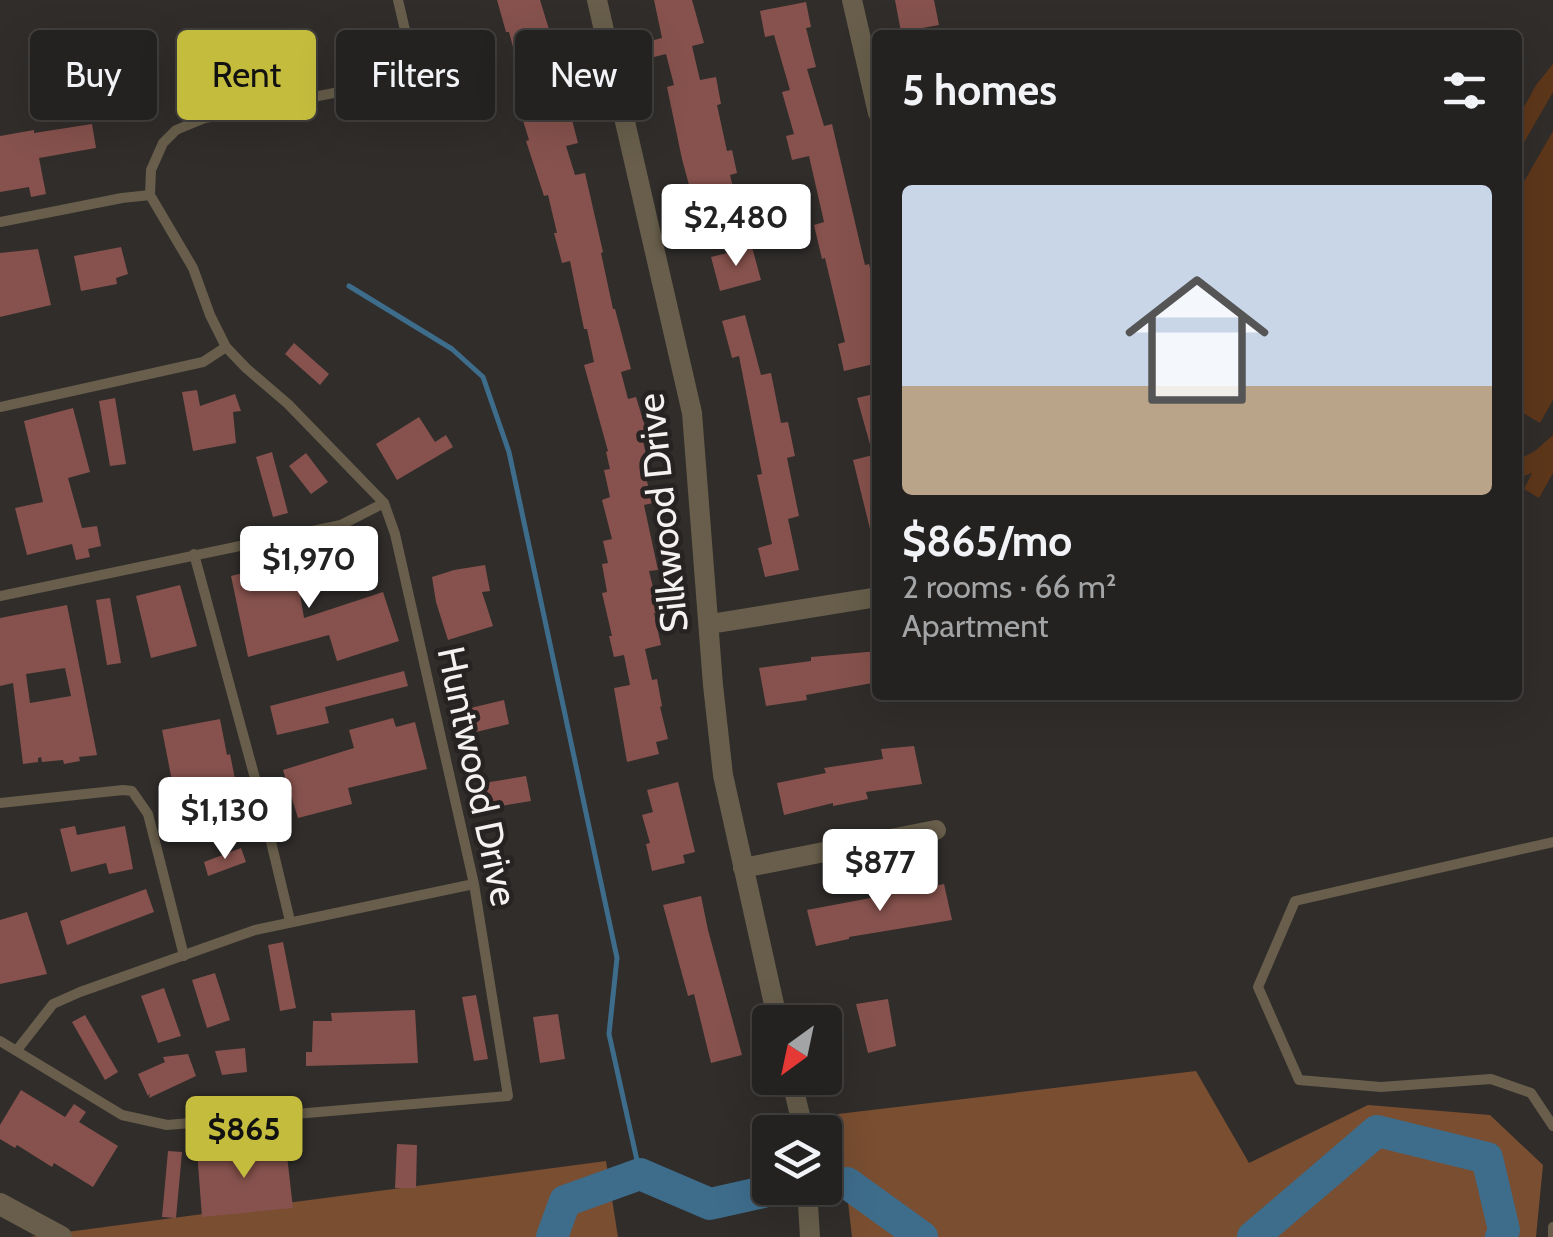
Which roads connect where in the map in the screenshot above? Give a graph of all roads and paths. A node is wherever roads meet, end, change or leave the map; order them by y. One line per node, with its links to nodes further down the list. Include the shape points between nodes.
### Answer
1 (398, 0): 5 (lane, via 416,77 205,118 176,130 150,170)
2 (596, 0): 13 (street, Silkwood Drive, via 692,413)
3 (852, 0): 4 (street)
4 (872, 87)
5 (150, 195): 6 (lane); 7 (lane, Huntwood Drive, via 193,268)
6 (0, 222)
7 (226, 347): 8 (lane, via 202,362); 9 (lane, Huntwood Drive)
8 (0, 407)
9 (384, 502): 10 (lane, via 340,525); 18 (lane, Huntwood Drive)
10 (194, 554): 11 (lane); 19 (lane)
11 (0, 596)
12 (872, 598): 13 (street)
13 (710, 624): 17 (street, Silkwood Drive, via 723,775)
14 (0, 803): 20 (lane, via 132,792 148,814)
15 (936, 830): 17 (street)
16 (1553, 842): 24 (lane, via 1296,901 1258,987 1299,1080 1381,1087 1491,1079 1531,1093)
17 (742, 868): 21 (street, Silkwood Drive)
18 (474, 884): 19 (lane); 23 (lane, Huntwood Drive, via 508,1096 166,1125 122,1115)
19 (290, 922): 20 (lane)
20 (184, 956): 23 (lane, via 53,1004)
21 (774, 1005)
22 (0, 1041): 23 (lane)
23 (17, 1050)
24 (1553, 1126)
25 (0, 1204): 28 (street)
26 (808, 1205): 29 (street)
27 (1553, 1227): 30 (lane)
28 (61, 1237)
29 (810, 1237)
30 (1552, 1237)

